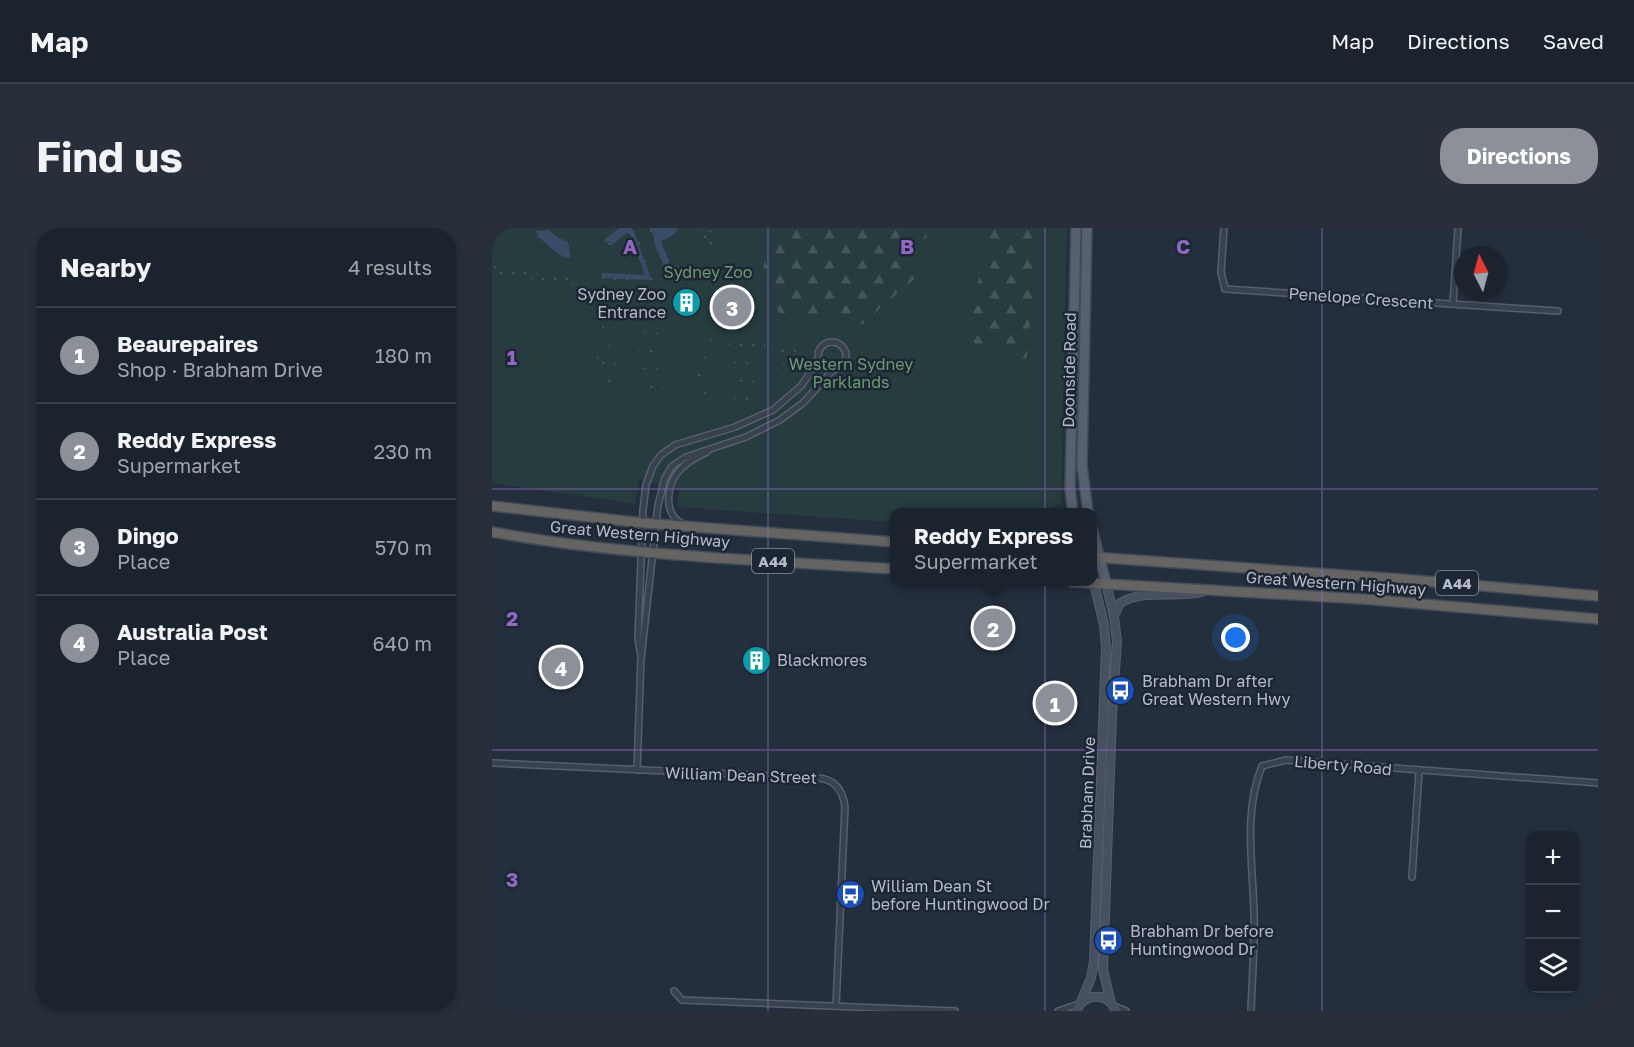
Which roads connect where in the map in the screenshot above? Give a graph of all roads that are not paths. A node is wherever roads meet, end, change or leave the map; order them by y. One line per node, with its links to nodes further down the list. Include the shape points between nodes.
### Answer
1 (1076, 228): 11 (main road, Doonside Road)
2 (1087, 228): 12 (main road, Doonside Road, via 1082,466)
3 (1224, 228): 5 (street, Penelope Crescent, via 1221,272 1225,289)
4 (1458, 228): 5 (street)
5 (1453, 304): 6 (street, Penelope Crescent)
6 (1558, 311)
7 (819, 360): 8 (street, via 826,369); 8 (street, via 823,345 838,344 846,357 843,365); 13 (street, via 801,386 773,410 735,427 675,445 661,455 648,478)
8 (833, 370): 9 (street, via 791,412 761,431)
9 (724, 444): 14 (street, via 672,466 659,497); 15 (street, via 690,461 672,483 671,513 675,520)
10 (492, 506): 13 (highway, Great Western Highway / A44)
11 (1072, 508)
12 (1087, 508)
13 (643, 524): 14 (highway, Great Western Highway / A44); 18 (street)
14 (656, 524): 15 (highway, Great Western Highway / A44); 19 (street)
15 (688, 526): 17 (highway, Great Western Highway / A44)
16 (492, 532): 18 (highway, Great Western Highway / A44)
17 (890, 542)
18 (641, 551): 19 (highway, Great Western Highway / A44); 30 (street)
19 (653, 552): 22 (highway, Great Western Highway / A44); 30 (street)
20 (1097, 557): 27 (highway, Great Western Highway / A44)
21 (1097, 560): 24 (main road)
22 (890, 569)
23 (1097, 580): 24 (highway, Great Western Highway / A44)
24 (1106, 583): 26 (highway, Great Western Highway / A44); 28 (main road, Brabham Drive)
25 (1095, 586): 38 (main road, Brabham Drive, via 1106,648 1094,961)
26 (1207, 591): 28 (main road, via 1137,596 1120,603); 29 (highway, Great Western Highway / A44, via 1363,599)
27 (1598, 596)
28 (1114, 617): 39 (main road, Brabham Drive, via 1103,970)
29 (1598, 619)
30 (641, 658): 32 (street)
31 (492, 763): 32 (street, William Dean Street)
32 (637, 770): 37 (street, William Dean Street, via 819,778 839,788 845,813)
33 (1419, 771): 34 (street, Liberty Road); 35 (street); 43 (street, Liberty Road, via 1286,760 1262,766 1255,783 1251,835)
34 (1598, 783)
35 (1412, 877)
36 (674, 991): 37 (street, via 682,1000)
37 (836, 1006): 40 (street)
38 (1079, 1006): 39 (main road, via 1096,996); 41 (street)
39 (1114, 1007): 42 (street)
40 (955, 1011)
41 (1058, 1011)
42 (1126, 1011)
43 (1251, 1011)

